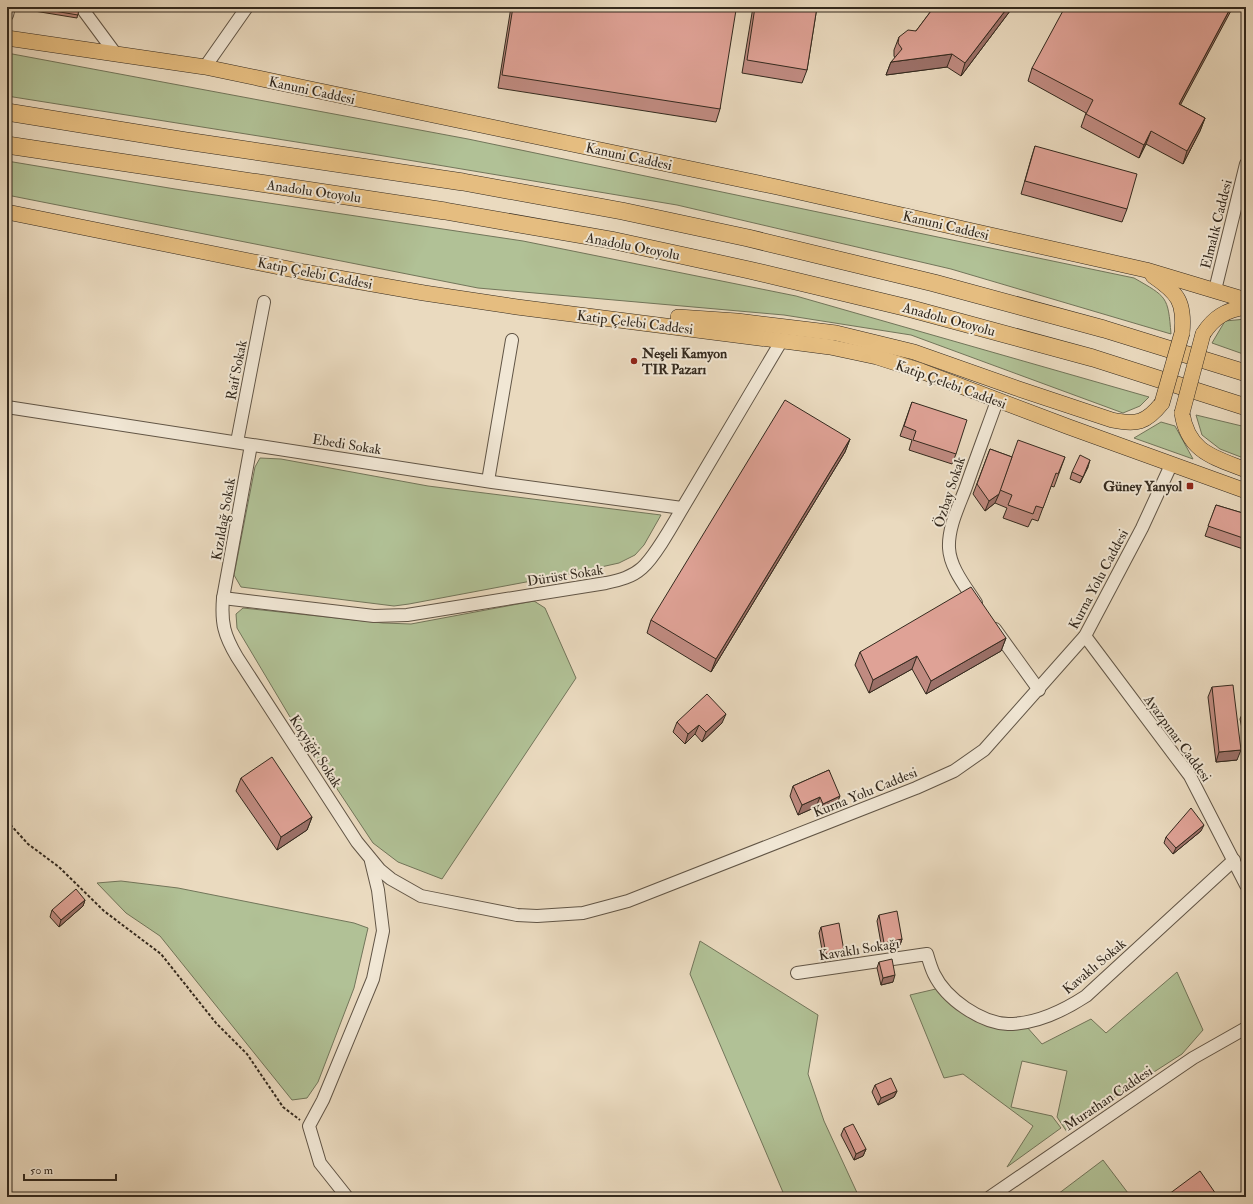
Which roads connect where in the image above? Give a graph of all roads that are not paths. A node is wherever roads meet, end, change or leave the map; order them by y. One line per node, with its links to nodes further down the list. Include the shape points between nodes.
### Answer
1 (9, 7): 4 (street)
2 (81, 7): 6 (street)
3 (247, 7): 7 (street)
4 (7, 15)
5 (7, 38): 6 (main road, Kanuni Caddesi)
6 (115, 53): 7 (main road, Kanuni Caddesi)
7 (205, 67): 12 (main road, Kanuni Caddesi, via 777,187)
8 (7, 112): 20 (highway, via 463,182 622,211 748,238 934,283 1104,329)
9 (7, 145): 23 (highway, Anadolu Otoyolu, via 445,211 611,240 916,310 1093,358)
10 (1246, 164): 13 (street, Elmalık Caddesi)
11 (7, 212): 17 (main road, Katip Çelebi Caddesi, via 304,272)
12 (1146, 270): 13 (main road, Kanuni Caddesi); 17 (main road, bridge, via 1166,285 1182,306 1182,333 1162,403 1153,415 1139,422 1127,423 914,352 836,332 738,321)
13 (1215, 290): 14 (main road, Kanuni Caddesi)
14 (1246, 300)
15 (264, 302): 24 (street, Raif Sokak)
16 (1246, 307): 27 (main road, bridge, via 1235,308 1221,314 1210,323 1203,334 1182,413 1184,428 1198,447 1210,455)
17 (517, 308): 19 (main road, Katip Çelebi Caddesi)
18 (512, 340): 28 (street)
19 (782, 340): 21 (main road, Katip Çelebi Caddesi, via 830,346 877,357); 30 (street, Dürüst Sokak)
20 (1246, 373)
21 (997, 400): 26 (main road, Katip Çelebi Caddesi); 32 (street, Özbay Sokak, via 957,512 949,549 953,564)
22 (7, 407): 24 (street, Ebedi Sokak)
23 (1246, 407)
24 (237, 442): 25 (street, Ebedi Sokak)
25 (251, 444): 28 (street, Ebedi Sokak); 31 (street, Kızıldağ Sokak)
26 (1171, 465): 29 (main road, Katip Çelebi Caddesi); 34 (street, Kurna Yolu Caddesi, via 1142,528)
27 (1246, 470)
28 (488, 481): 30 (street, Ebedi Sokak)
29 (1246, 491)
30 (682, 508): 31 (street, Dürüst Sokak, via 644,567 629,577 606,584 395,616 374,616)
31 (224, 598): 36 (street, Koçyiğit Sokak, via 222,619 229,642)
32 (981, 610)
33 (990, 622): 35 (street)
34 (1085, 636): 35 (street, Kurna Yolu Caddesi); 37 (street, Ayazpınar Caddesi, via 1190,776)
35 (1039, 690): 39 (street, Kurna Yolu Caddesi, via 984,750 954,772 628,901 583,913 537,916 517,915)
36 (371, 860): 39 (street, Koçyiğit Sokak, via 391,879); 43 (street, via 383,931 373,979 323,1100 309,1126 320,1163)
37 (1234, 860): 38 (street, Ayazpınar Caddesi); 40 (street, Kavaklı Sokak, via 1086,996 1048,1016 1009,1024 982,1017 947,992 935,975)
38 (1246, 885)
39 (421, 896)
40 (927, 954): 41 (street, Kavaklı Sokağı)
41 (797, 973)
42 (1246, 1028): 44 (street, Murathan Caddesi, via 1193,1058)
43 (347, 1197)
44 (990, 1197)

